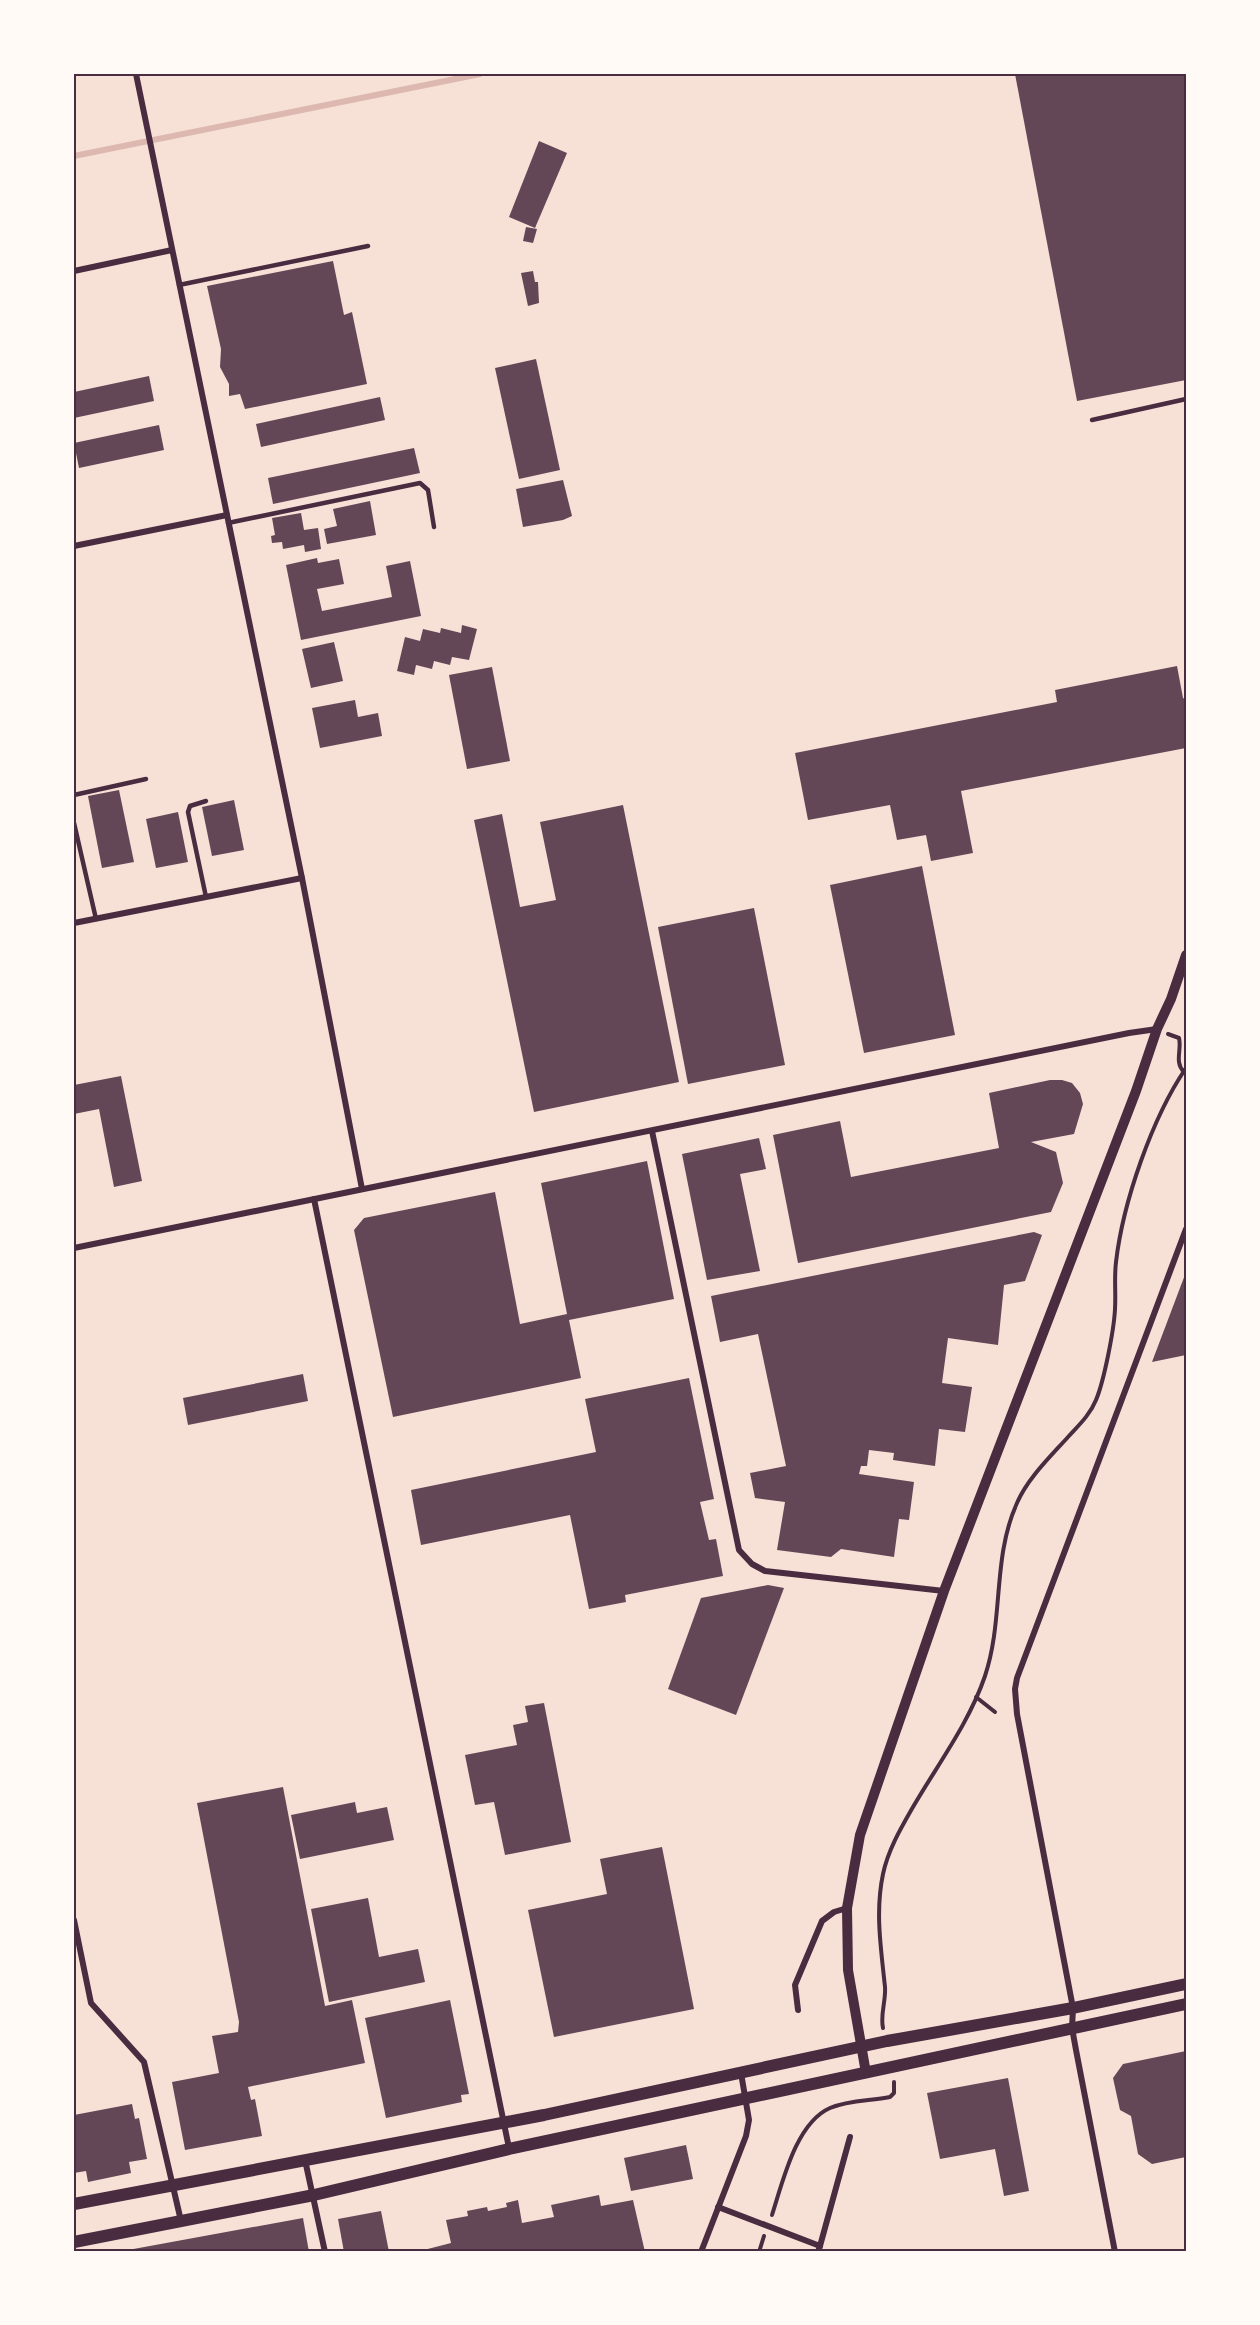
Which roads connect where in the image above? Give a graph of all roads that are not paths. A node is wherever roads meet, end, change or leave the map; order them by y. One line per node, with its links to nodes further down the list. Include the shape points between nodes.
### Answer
1 (136, 74): 3 (street)
2 (368, 246): 5 (lane)
3 (171, 250): 4 (street); 5 (street)
4 (74, 271)
5 (179, 285): 8 (street)
6 (1186, 399): 7 (lane)
7 (1092, 420)
8 (227, 514): 9 (street); 11 (street)
9 (228, 523): 10 (lane, via 420,483 428,490); 16 (street)
10 (434, 527)
11 (74, 546)
12 (146, 779): 13 (lane)
13 (74, 795)
14 (206, 801): 17 (lane, via 190,806 188,812)
15 (74, 823): 18 (lane)
16 (302, 879): 17 (street); 23 (street)
17 (206, 897): 18 (street)
18 (96, 919): 19 (street)
19 (74, 923)
20 (1186, 955): 21 (street)
21 (1156, 1029): 22 (street); 27 (street)
22 (652, 1131): 23 (street); 27 (street, via 740,1550 752,1564 765,1571)
23 (362, 1189): 24 (street)
24 (314, 1199): 26 (street); 39 (street)
25 (1186, 1229): 32 (street, via 1015,1689)
26 (74, 1248)
27 (944, 1591): 28 (street, via 860,1836)
28 (847, 1908): 33 (street, via 822,1921 795,1985); 35 (street, via 848,1970)
29 (74, 1920): 43 (street, via 91,2002 144,2062)
30 (1186, 1984): 32 (main road)
31 (1186, 2004): 34 (main road)
32 (1073, 2008): 34 (street); 35 (main road)
33 (798, 2010)
34 (1072, 2028): 37 (main road); 52 (street)
35 (862, 2046): 36 (main road); 37 (street)
36 (741, 2072): 38 (street); 39 (main road)
37 (866, 2073): 38 (main road)
38 (746, 2098): 41 (main road); 46 (street, via 746,2136)
39 (504, 2122): 41 (street); 42 (main road)
40 (850, 2137): 49 (street)
41 (509, 2149): 44 (main road)
42 (305, 2160): 43 (main road); 44 (street)
43 (173, 2184): 45 (main road); 47 (street)
44 (314, 2195): 47 (main road); 50 (street)
45 (74, 2204)
46 (718, 2207): 49 (street); 51 (street)
47 (181, 2222): 48 (main road)
48 (74, 2242)
49 (819, 2249)
50 (325, 2252)
51 (701, 2252)
52 (1115, 2252)

